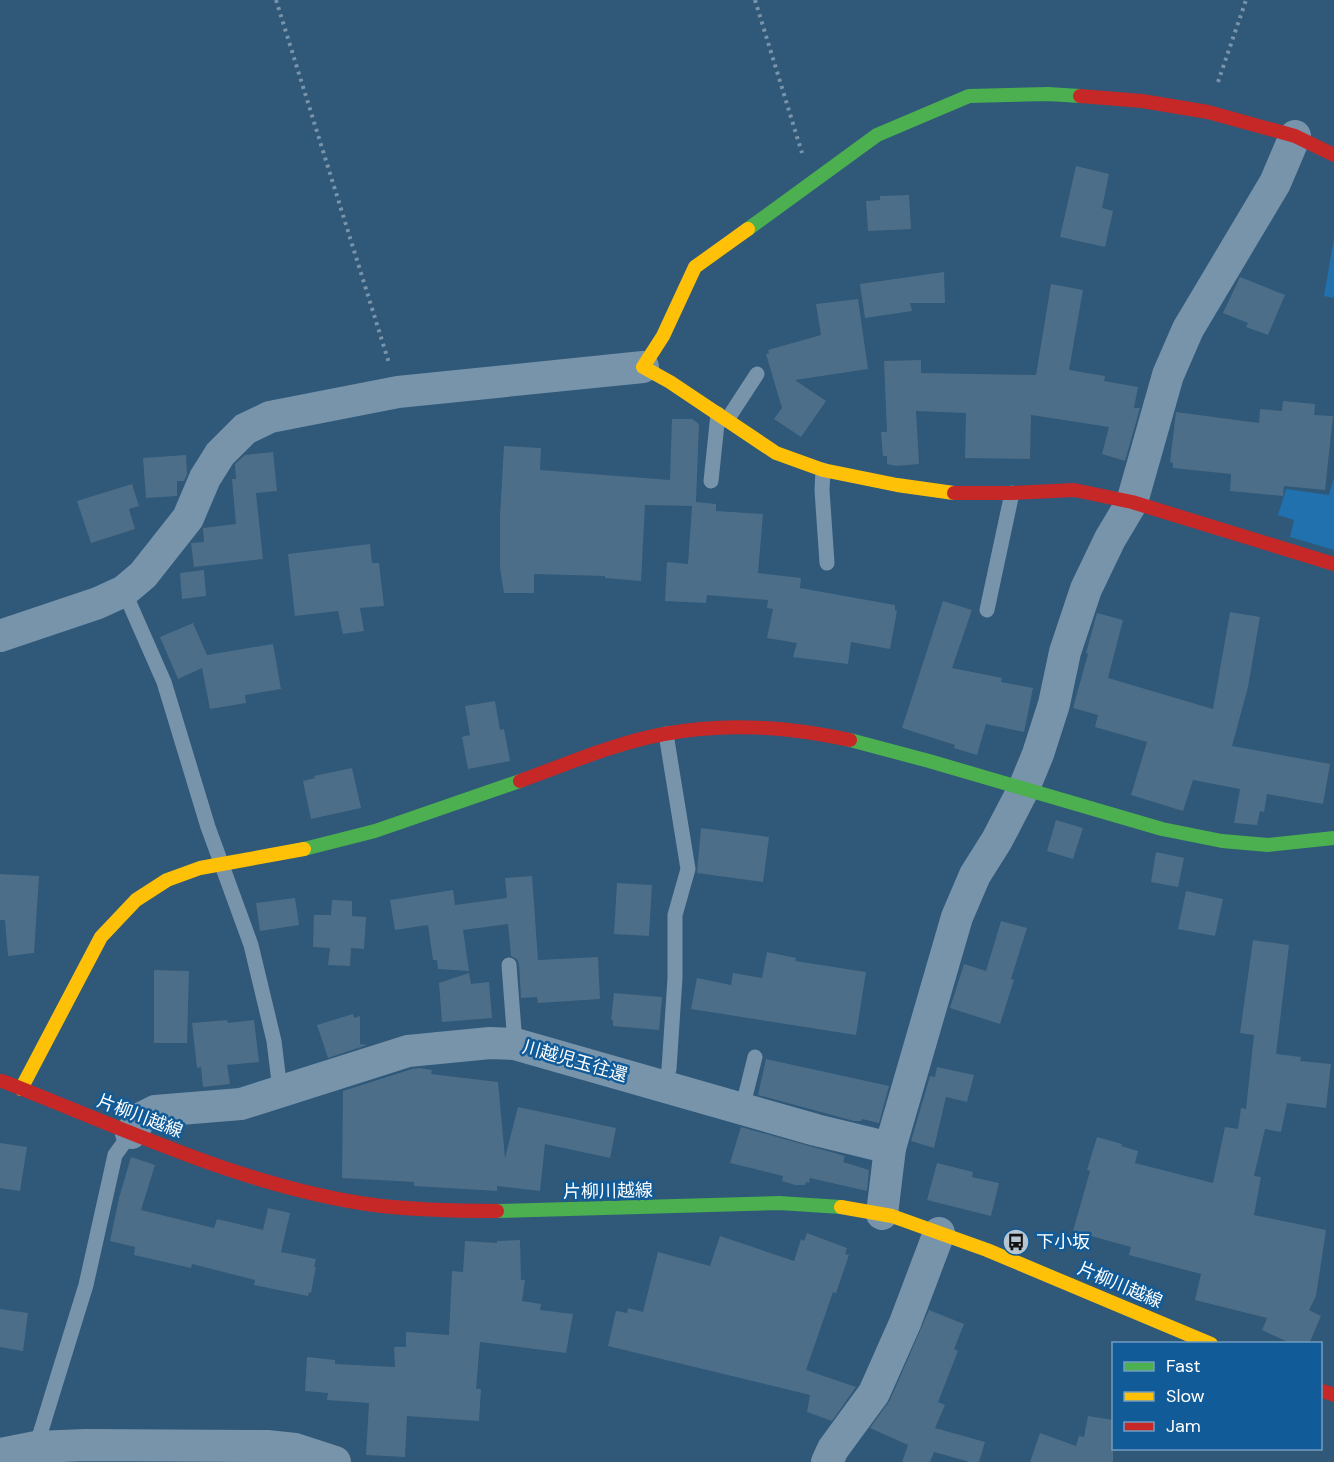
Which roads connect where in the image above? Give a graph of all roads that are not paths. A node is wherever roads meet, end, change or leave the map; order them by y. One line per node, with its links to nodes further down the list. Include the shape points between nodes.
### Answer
1 (1295, 136): 2 (street); 3 (street, via 1208,112 1142,101 1048,94 969,96 877,135 695,267); 9 (street, via 1275,183 1188,329 1168,375)
2 (1334, 155)
3 (644, 367): 5 (street); 12 (street, via 398,392 270,417 245,429 220,454 188,518 143,575)
4 (757, 374): 5 (lane)
5 (722, 417): 6 (street, via 776,453); 7 (lane)
6 (823, 470): 8 (street, via 897,486); 10 (lane)
7 (711, 481)
8 (1012, 494): 9 (street, via 1074,490); 13 (lane)
9 (1132, 502): 11 (street); 16 (street, via 1086,589 1038,754)
10 (827, 563)
11 (1334, 564)
12 (124, 591): 14 (street); 18 (lane, via 164,682)
13 (987, 610)
14 (0, 636)
15 (666, 734): 16 (street, via 748,726 830,734); 18 (street, via 589,756 348,839); 23 (lane, via 688,869 675,915 675,978 669,1069)
16 (1024, 788): 17 (street, via 1162,829 1222,841 1268,845); 28 (street, via 975,874 957,917)
17 (1334, 838)
18 (221, 863): 24 (street, via 177,875 117,916 101,937); 25 (lane, via 251,945 274,1041)
19 (509, 965): 20 (lane)
20 (515, 1044): 23 (street, 川越児玉往還); 25 (street, 川越児玉往還, via 408,1051)
21 (755, 1057): 26 (lane)
22 (0, 1081): 24 (street, 片柳川越線)
23 (664, 1086): 26 (street, 川越児玉往還)
24 (21, 1089): 27 (street, 片柳川越線)
25 (280, 1090): 27 (street, 川越児玉往還, via 241,1104 155,1111 141,1118)
26 (742, 1109): 28 (street, 川越児玉往還)
27 (131, 1133): 29 (street, 片柳川越線, via 307,1192 413,1208 473,1211 775,1203 838,1206); 32 (lane, via 115,1155 86,1285)
28 (890, 1148): 29 (street)
29 (882, 1214): 30 (street, 片柳川越線)
30 (939, 1233): 31 (street, 片柳川越線, via 1000,1254); 36 (street, via 874,1393)
31 (1207, 1342)
32 (36, 1447): 33 (street); 34 (street)
33 (0, 1454)
34 (175, 1454): 35 (street, via 267,1446 295,1449)
35 (335, 1462)
36 (827, 1462)

